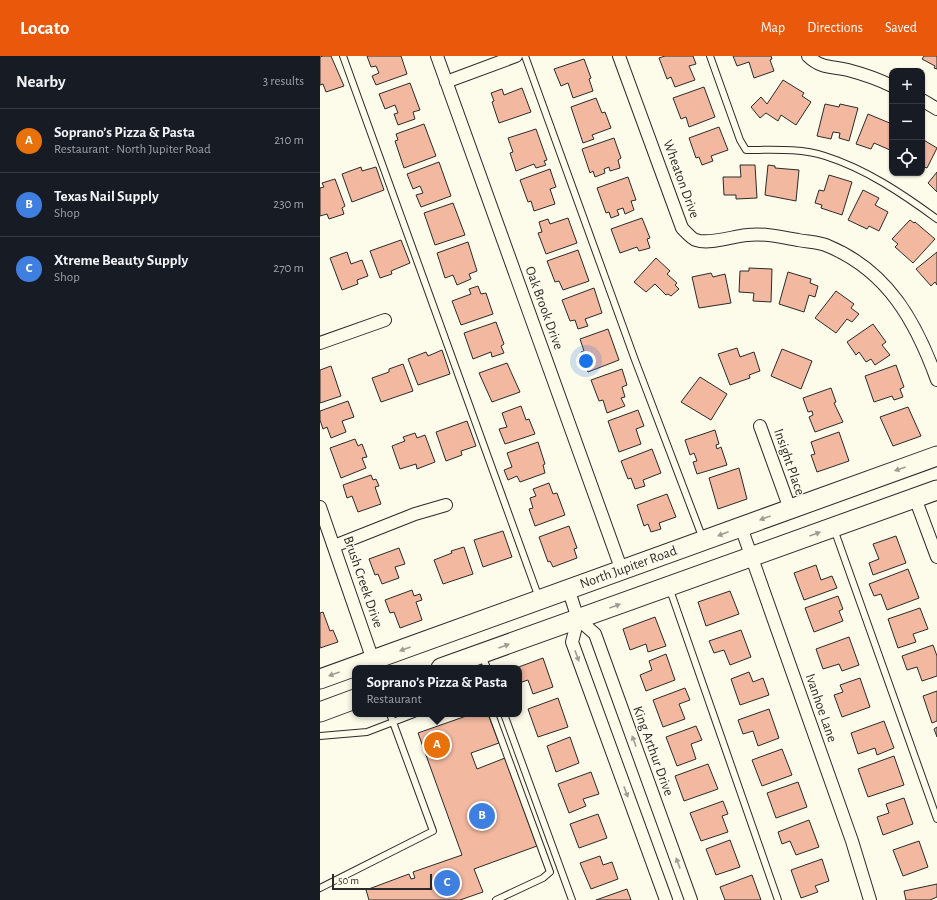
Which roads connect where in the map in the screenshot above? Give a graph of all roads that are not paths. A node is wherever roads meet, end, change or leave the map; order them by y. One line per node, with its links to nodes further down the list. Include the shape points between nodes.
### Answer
1 (342, 56): 32 (lane)
2 (437, 56): 8 (street, Oak Brook Drive)
3 (516, 56): 8 (street)
4 (525, 56): 25 (lane, via 635,360)
5 (619, 56): 15 (street, Wheaton Drive, via 682,228 696,240 710,241 770,234 827,245 853,259 896,298 913,322 925,345)
6 (710, 56): 12 (lane, via 740,140 746,150 790,150 824,156 855,168 901,193)
7 (808, 56): 9 (street, via 821,66 847,70)
8 (446, 82): 29 (street, Oak Brook Drive)
9 (889, 85)
10 (925, 102): 11 (street)
11 (937, 109)
12 (937, 219)
13 (385, 320): 14 (street)
14 (320, 344)
15 (937, 380)
16 (760, 426): 22 (street, Insight Place)
17 (937, 456): 22 (main road, North Jupiter Road, one-way to 22)
18 (937, 490): 19 (main road)
19 (915, 498): 24 (main road); 28 (street)
20 (446, 505): 26 (street, via 415,514)
21 (320, 507): 26 (street, Brush Creek Drive)
22 (790, 509): 23 (main road, North Jupiter Road, one-way to 23)
23 (741, 527): 25 (main road, North Jupiter Road, one-way to 25); 27 (street, Ivanhoe Lane)
24 (834, 527): 27 (main road, one-way to 24); 47 (lane)
25 (704, 541): 29 (main road, North Jupiter Road)
26 (334, 546): 35 (street, Brush Creek Drive)
27 (752, 556): 30 (main road); 54 (street, Ivanhoe Lane, via 852,841)
28 (937, 557)
29 (622, 570): 31 (main road, North Jupiter Road)
30 (668, 586): 33 (main road, one-way to 30); 53 (lane)
31 (568, 588): 32 (main road, North Jupiter Road); 33 (street)
32 (540, 599): 35 (main road, North Jupiter Road, one-way to 35)
33 (578, 619): 34 (main road, one-way to 33); 51 (street, one-way to 51, via 572,642); 52 (street, King Arthur Drive, one-way to 33, via 595,634)
34 (476, 661): 36 (main road)
35 (375, 664)
36 (456, 665)
37 (352, 670): 38 (main road, North Jupiter Road, one-way to 38)
38 (320, 679)
39 (352, 700): 40 (main road)
40 (320, 712)
41 (391, 717): 45 (lane)
42 (406, 717): 45 (lane)
43 (493, 717): 49 (lane, via 550,872)
44 (505, 717): 50 (lane)
45 (393, 722): 46 (lane, via 367,732); 48 (lane, via 433,831)
46 (320, 736)
47 (937, 819)
48 (320, 888)
49 (496, 900)
50 (572, 900)
51 (666, 900)
52 (691, 900)
53 (778, 900)
54 (870, 900)

